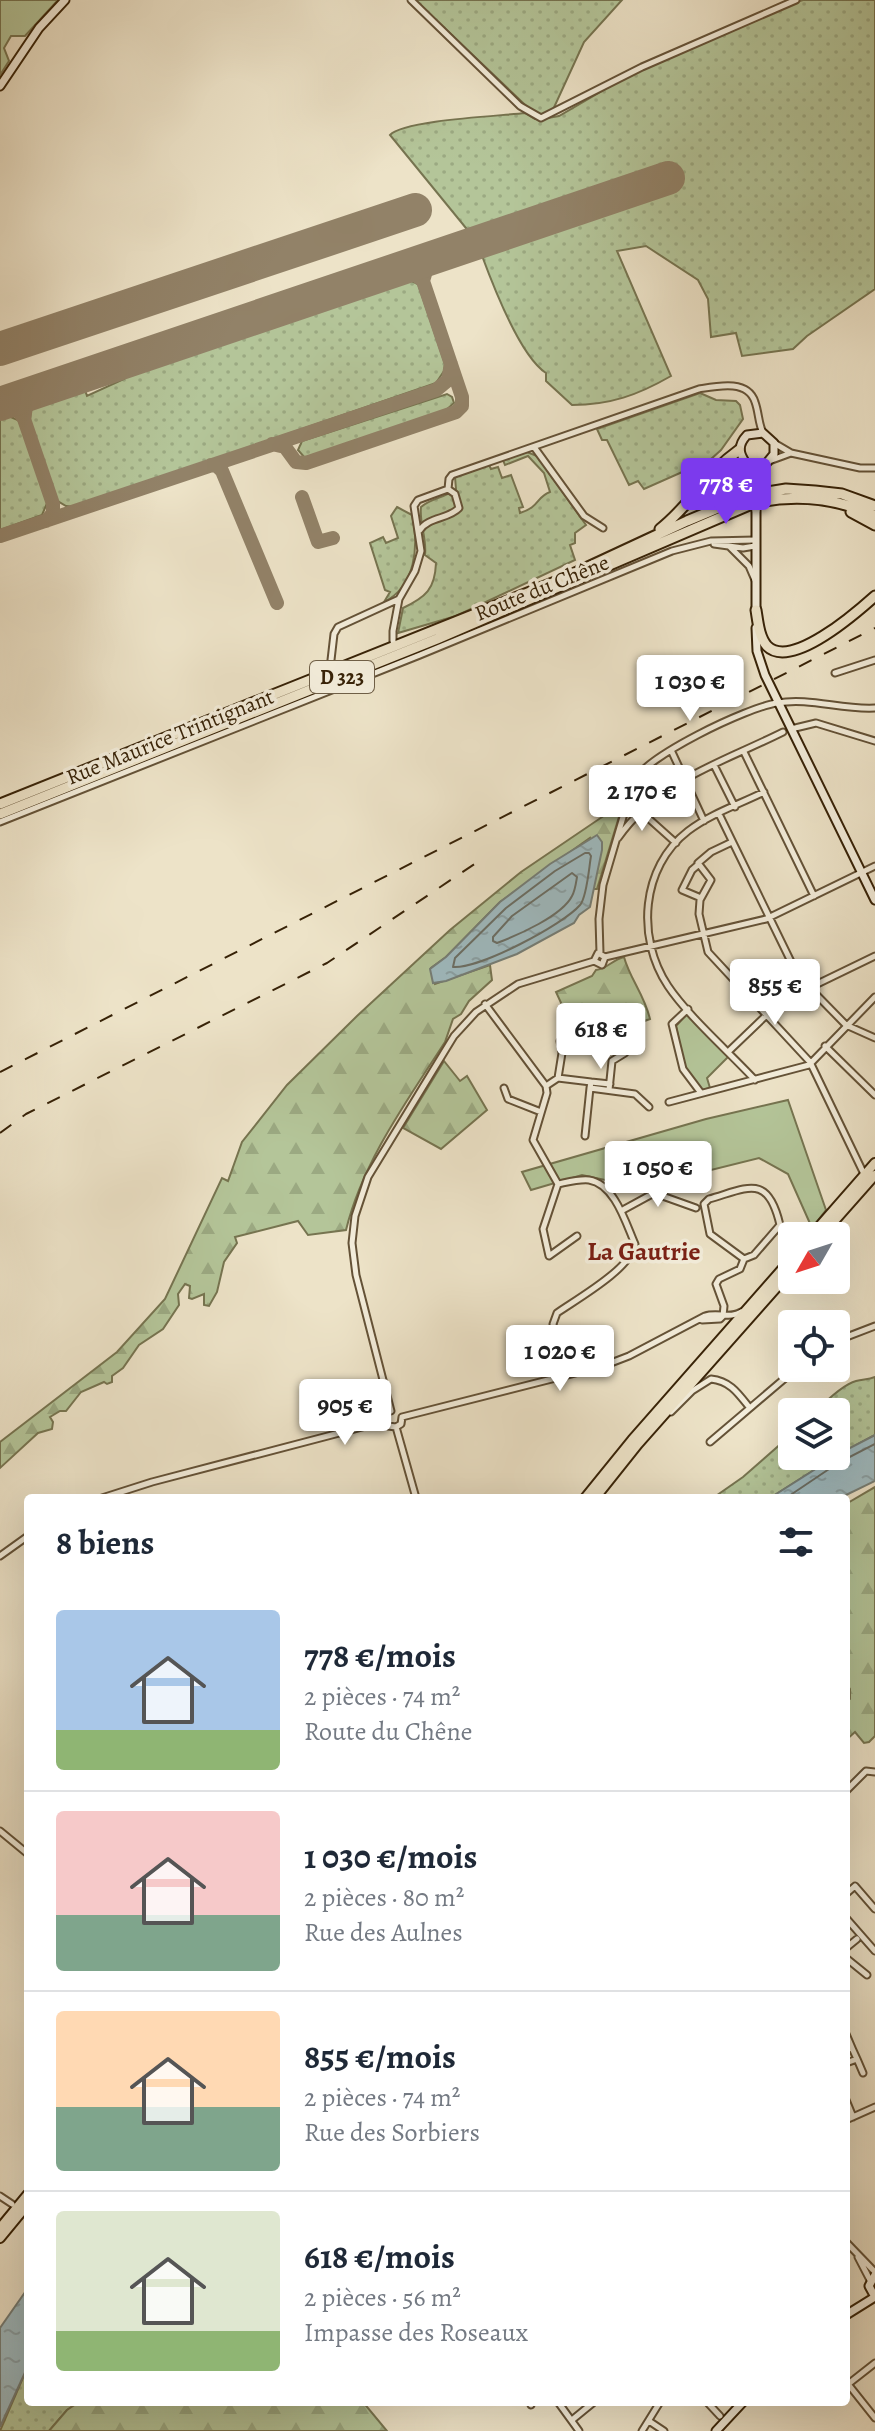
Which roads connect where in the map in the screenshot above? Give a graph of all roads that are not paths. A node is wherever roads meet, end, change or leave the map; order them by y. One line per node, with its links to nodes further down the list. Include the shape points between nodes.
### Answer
1 (65, 0): 4 (street)
2 (411, 0): 3 (street, via 520,106 541,118)
3 (796, 0)
4 (0, 86)
5 (757, 417): 6 (street); 7 (street); 9 (street, via 755,400 746,389 718,386)
6 (752, 432): 7 (street); 10 (street)
7 (763, 433): 8 (street)
8 (774, 443): 11 (street); 12 (street)
9 (534, 447): 17 (street, via 452,475); 22 (street, via 584,516)
10 (739, 450): 13 (street); 24 (highway, via 715,468 685,507)
11 (791, 453): 12 (street); 15 (street)
12 (772, 460): 14 (street)
13 (749, 466): 14 (street); 16 (street)
14 (761, 467): 16 (street)
15 (875, 468)
16 (756, 483): 26 (street, bridge)
17 (448, 489): 23 (street, via 414,506); 23 (street, via 459,508 421,526)
18 (781, 499): 20 (highway, D 323, via 834,502); 21 (highway, via 830,505); 54 (highway, D 323, via 719,517 452,633)
19 (875, 506): 24 (highway, D 323, via 828,492 772,490)
20 (875, 516)
21 (875, 525)
22 (603, 528)
23 (419, 533): 30 (street, via 415,571)
24 (652, 537): 32 (highway, D 323)
25 (701, 543): 26 (street, Route du Chêne); 27 (street, Route du Chêne); 36 (street, Route du Chêne)
26 (755, 543): 27 (street, Route du Chêne); 28 (street)
27 (729, 546): 28 (street)
28 (755, 580): 31 (street)
29 (875, 596): 31 (highway, via 833,629 789,653 767,646)
30 (399, 599): 33 (street); 34 (street, via 338,627)
31 (756, 610): 38 (street, via 758,657)
32 (455, 621): 33 (highway); 41 (highway, D 323)
33 (393, 641)
34 (331, 660): 41 (highway, via 317,673)
35 (875, 660): 37 (street)
36 (396, 664): 57 (street, Rue Maurice Trintignant)
37 (835, 673)
38 (778, 702): 39 (street); 40 (street); 43 (street)
39 (875, 708)
40 (787, 731): 42 (street, via 816,723); 44 (street); 63 (street)
41 (181, 732): 47 (highway, D 323)
42 (875, 741)
43 (671, 750): 46 (street); 50 (street, via 636,775)
44 (744, 752): 45 (street); 48 (street)
45 (714, 765): 46 (street); 52 (street)
46 (684, 778): 53 (street); 56 (street)
47 (40, 787): 49 (highway); 51 (highway, D 323)
48 (764, 792): 52 (street); 64 (street)
49 (0, 798)
50 (628, 800): 53 (street); 58 (street)
51 (0, 804)
52 (735, 807): 55 (street)
53 (639, 811): 58 (street); 60 (street)
54 (0, 814)
55 (719, 814): 56 (street); 59 (street)
56 (704, 821): 60 (street)
57 (0, 822)
58 (615, 842): 70 (street, via 599,919)
59 (732, 842): 61 (street); 67 (street)
60 (676, 843): 69 (street, via 652,883 647,916)
61 (699, 864): 65 (street, via 711,880); 65 (street, via 682,890)
62 (875, 866): 63 (street)
63 (862, 872): 64 (street); 66 (street)
64 (814, 896): 67 (street)
65 (701, 898): 68 (street)
66 (875, 900)
67 (769, 918): 68 (street); 73 (street)
68 (702, 933): 69 (street); 78 (street, via 708,952)
69 (652, 946): 70 (street); 77 (street, via 662,977)
70 (603, 955): 72 (street, via 595,955); 72 (street, via 602,965)
71 (875, 956): 74 (street)
72 (594, 961): 76 (street, via 533,977)
73 (802, 981): 74 (street); 78 (street)
74 (809, 988): 79 (street)
75 (875, 997): 79 (street)
76 (485, 1004): 89 (street); 117 (street, via 454,1036 368,1177 355,1216 356,1275)
77 (688, 1009): 83 (street); 92 (street, via 672,1024 683,1069)
78 (766, 1016): 83 (street); 85 (street)
79 (846, 1025): 80 (street); 82 (street)
80 (875, 1038)
81 (560, 1041): 86 (street)
82 (825, 1046): 85 (street); 93 (street)
83 (728, 1052): 87 (street)
84 (625, 1053): 90 (street, via 612,1061)
85 (810, 1062): 87 (street); 99 (street)
86 (558, 1078): 88 (street); 89 (street)
87 (755, 1080): 92 (street)
88 (591, 1085): 90 (street); 97 (street)
89 (546, 1086): 96 (street)
90 (609, 1087): 95 (street, via 635,1094)
91 (504, 1088): 96 (street, via 508,1099)
92 (701, 1093): 94 (street)
93 (875, 1095)
94 (669, 1102)
95 (649, 1107)
96 (541, 1112): 101 (street, via 533,1140)
97 (585, 1136)
98 (875, 1163): 99 (main road)
99 (864, 1175): 104 (main road)
100 (875, 1175): 105 (main road)
101 (558, 1184): 103 (street, via 594,1181 607,1189); 106 (street, via 543,1229 549,1256)
102 (696, 1208): 103 (street, via 654,1193)
103 (621, 1211): 114 (street, via 635,1244 633,1255 557,1313 553,1324)
104 (823, 1222)
105 (833, 1222)
106 (577, 1236)
107 (744, 1259): 107 (street, via 710,1234 704,1204 760,1188 780,1225); 111 (street, via 740,1269 717,1282)
108 (778, 1274): 110 (main road)
109 (778, 1286): 119 (main road)
110 (761, 1294): 111 (street, via 738,1314); 125 (main road)
111 (723, 1314): 114 (street, via 720,1319 701,1319 629,1356)
112 (875, 1326): 113 (street)
113 (850, 1336)
114 (564, 1377): 118 (street)
115 (780, 1382): 116 (street)
116 (749, 1408): 119 (street, via 733,1387 711,1379); 122 (street)
117 (391, 1411): 118 (street); 120 (street)
118 (402, 1417): 121 (street)
119 (663, 1417): 126 (main road)
120 (385, 1421): 121 (street); 123 (street)
121 (396, 1427): 124 (street)
122 (710, 1442)
123 (114, 1494)
124 (415, 1494)
125 (588, 1494)
126 (598, 1494)
127 (24, 1539): 128 (street)
128 (0, 1556)
129 (875, 1772): 130 (street, via 866,1771)
130 (850, 1787)
131 (0, 1831): 132 (street)
132 (24, 1851)
133 (850, 1890): 134 (street, via 855,1886)
134 (875, 1909)
135 (850, 1923): 138 (street)
136 (857, 1939): 137 (street)
137 (850, 1945)
138 (875, 1951)
139 (850, 1961): 140 (street)
140 (867, 1975)
141 (850, 2050): 142 (street)
142 (857, 2059): 143 (street); 144 (street)
143 (850, 2062)
144 (863, 2073)
145 (875, 2107): 147 (street)
146 (850, 2110): 147 (street)
147 (853, 2117): 148 (street)
148 (850, 2118)
149 (0, 2196): 151 (street)
150 (24, 2199): 153 (main road)
151 (12, 2204)
152 (24, 2209): 154 (main road)
153 (0, 2228)
154 (0, 2238)
155 (850, 2247): 156 (street)
156 (873, 2276): 157 (street)
157 (872, 2294): 158 (street)
158 (850, 2312)
159 (875, 2363): 160 (street)
160 (850, 2383)
161 (850, 2389): 168 (street)
162 (561, 2406): 169 (street)
163 (589, 2406): 169 (street)
164 (658, 2406): 170 (street)
165 (711, 2406): 167 (street)
166 (739, 2406): 174 (street)
167 (720, 2416)
168 (875, 2418)
169 (572, 2420): 171 (street)
170 (649, 2421): 172 (street); 173 (street)
171 (579, 2431)
172 (642, 2431)
173 (664, 2431)
174 (716, 2431)

